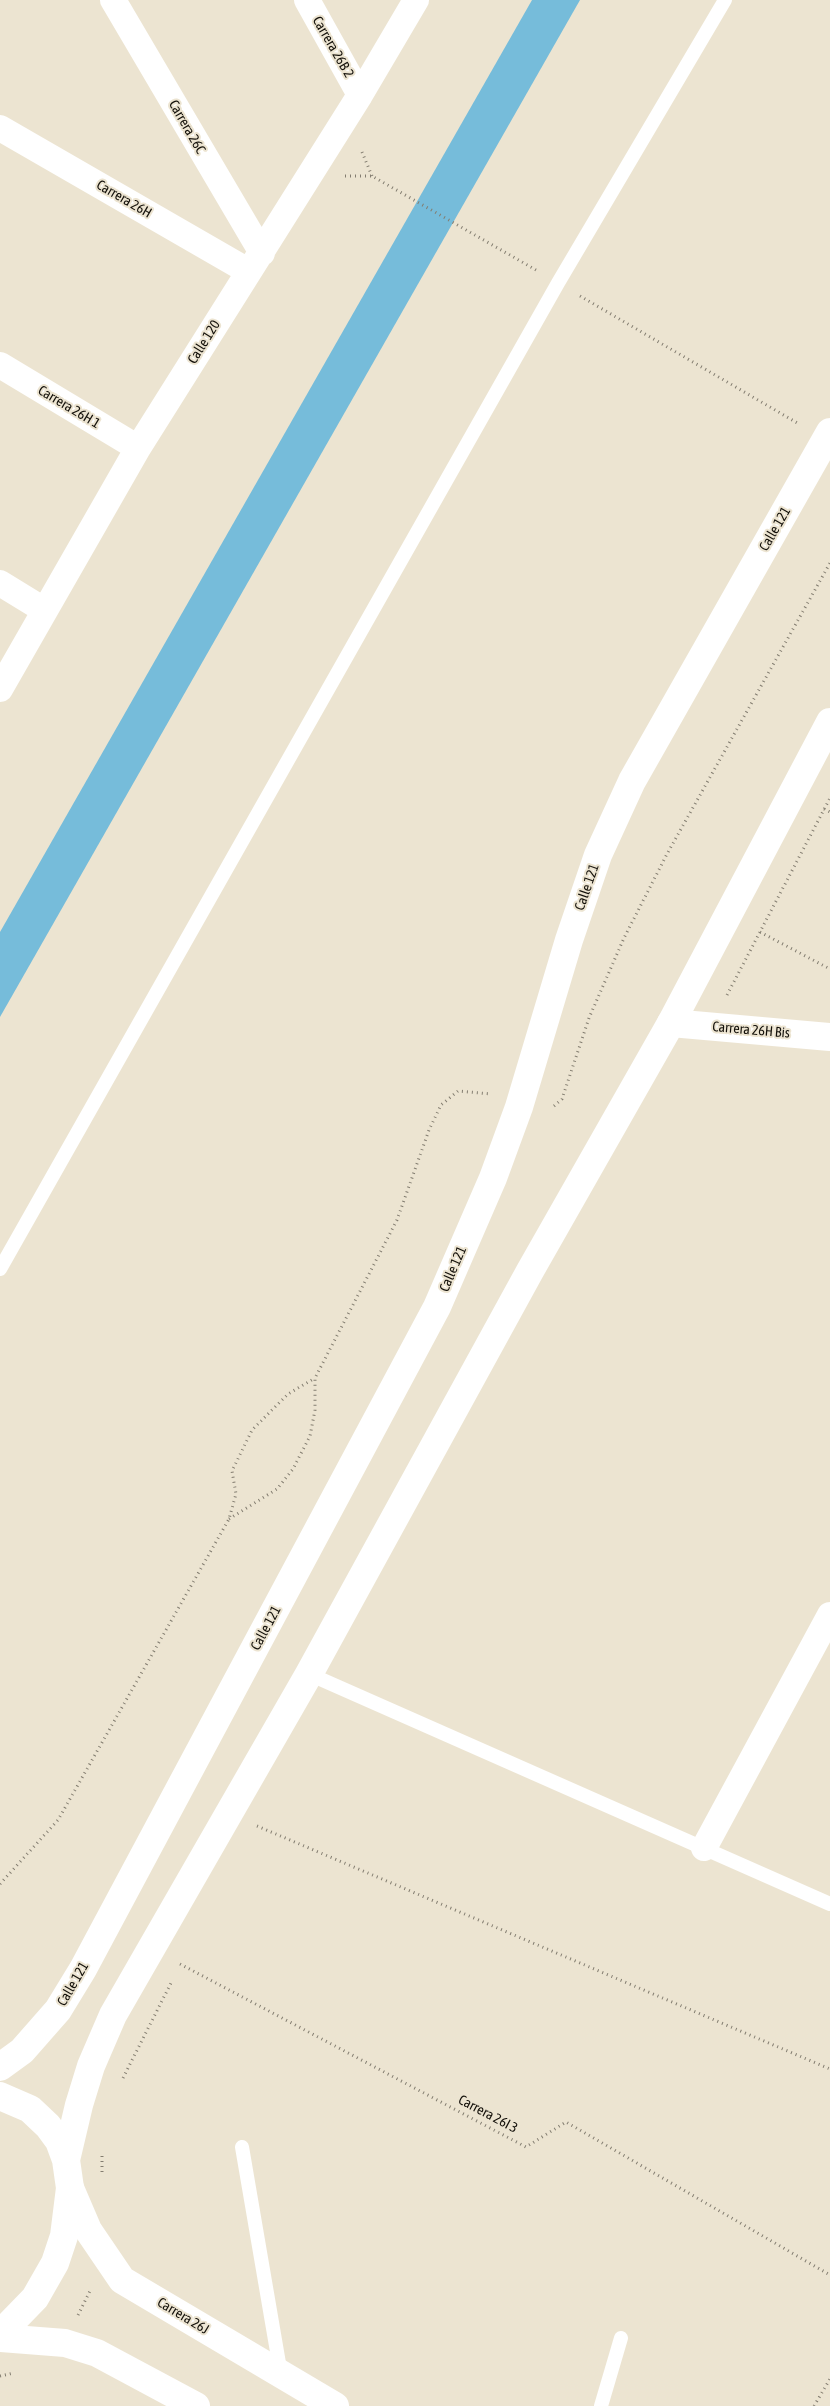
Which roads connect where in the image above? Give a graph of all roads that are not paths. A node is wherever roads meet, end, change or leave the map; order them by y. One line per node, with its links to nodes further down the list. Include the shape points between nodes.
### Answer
1 (113, 0): 7 (street, Carrera 26C)
2 (307, 0): 5 (street, Carrera 26B 2)
3 (416, 0): 5 (street, Calle 120)
4 (725, 0): 17 (lane, via 558,283)
5 (360, 95): 7 (street, Calle 120)
6 (0, 128): 7 (street, Carrera 26H)
7 (255, 262): 10 (street, Calle 120)
8 (0, 365): 10 (street, Carrera 26H 1)
9 (828, 436): 22 (main road, Calle 121, via 632,781 598,855 519,1107 437,1307 58,2010 22,2051)
10 (138, 448): 12 (street, Calle 120)
11 (0, 583): 12 (street)
12 (44, 610): 13 (street, Calle 120)
13 (0, 689)
14 (830, 722): 15 (main road)
15 (672, 1022): 16 (main road, Carrera 26H Bis); 19 (main road, via 530,1271)
16 (830, 1037)
17 (0, 1269)
18 (830, 1615): 20 (street)
19 (309, 1674): 20 (lane); 25 (main road, via 113,2015 84,2089)
20 (704, 1848): 21 (lane)
21 (830, 1904)
22 (0, 2067)
23 (0, 2096): 25 (main road, via 40,2116 59,2141)
24 (242, 2146): 29 (lane)
25 (66, 2160): 26 (main road)
26 (70, 2188): 27 (main road, via 66,2228 55,2263 35,2298); 29 (main road, Carrera 26J, via 88,2230 122,2280)
27 (0, 2336): 30 (main road, via 65,2343 97,2353)
28 (621, 2338): 32 (lane)
29 (281, 2375): 31 (main road, Carrera 26J)
30 (196, 2406)
31 (335, 2406)
32 (601, 2406)

